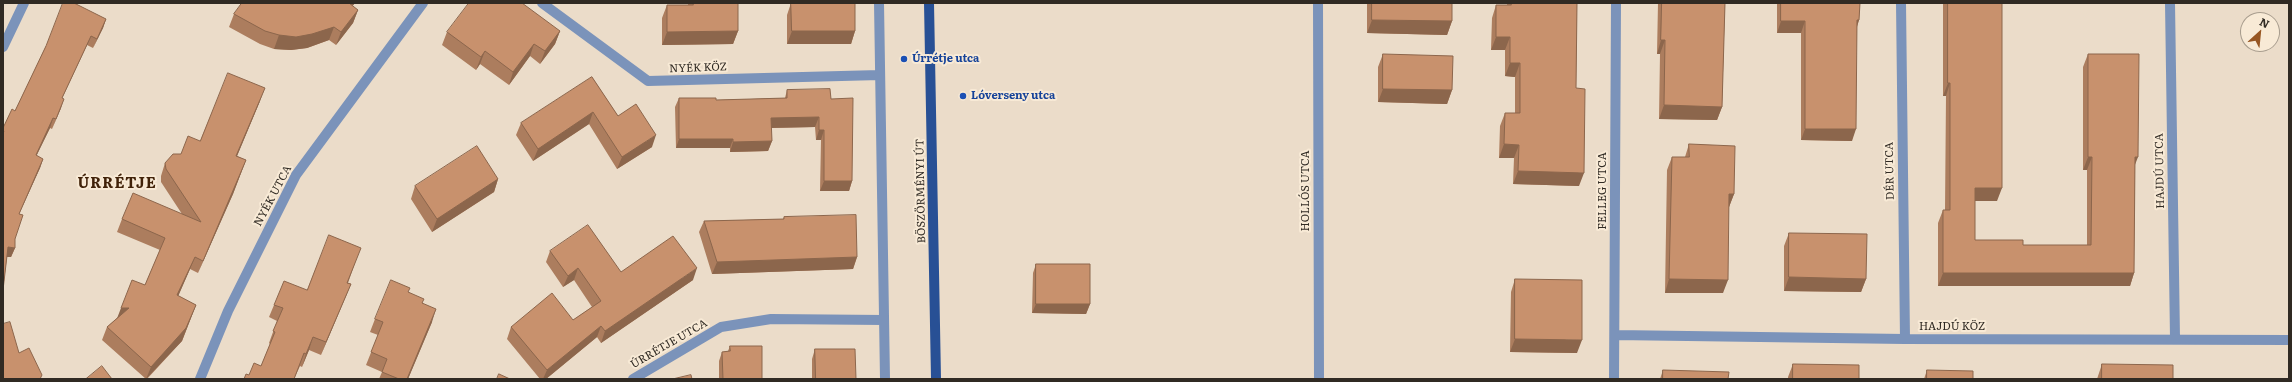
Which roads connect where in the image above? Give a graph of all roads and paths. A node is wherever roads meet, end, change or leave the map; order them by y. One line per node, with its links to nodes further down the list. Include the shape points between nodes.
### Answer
1 (24, 3): 10 (street)
2 (423, 3): 17 (street, NYÉK UTCA, via 296,175 228,311)
3 (542, 3): 11 (street, NYÉK KÖZ, via 648,82)
4 (879, 3): 11 (street)
5 (929, 3): 20 (main road, BÖSZÖRMÉNYI ÚT)
6 (1318, 3): 21 (street, HOLLÓS UTCA)
7 (1616, 3): 13 (street, FELLEG UTCA)
8 (1901, 3): 15 (street, DÉR UTCA)
9 (2170, 3): 14 (street, HAJDÚ UTCA)
10 (3, 47)
11 (880, 75): 12 (street)
12 (884, 320): 18 (street, ÚRRÉTJE UTCA, via 771,319 721,328); 19 (street)
13 (1615, 335): 15 (street, HAJDÚ KÖZ); 22 (street, FELLEG UTCA)
14 (2175, 338): 15 (street, HAJDÚ KÖZ); 16 (street, HAJDÚ KÖZ)
15 (1905, 339)
16 (2289, 340)
17 (200, 379)
18 (633, 379)
19 (885, 379)
20 (936, 379)
21 (1318, 379)
22 (1614, 379)

